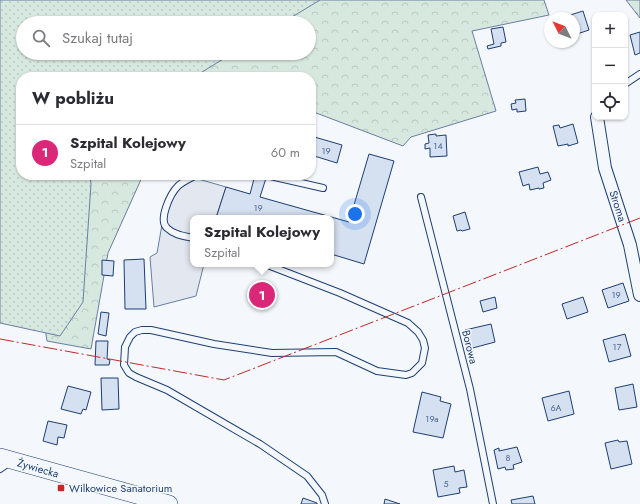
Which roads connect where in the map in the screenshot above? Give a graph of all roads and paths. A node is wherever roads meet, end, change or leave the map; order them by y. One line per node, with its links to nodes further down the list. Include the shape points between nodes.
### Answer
1 (640, 74): 2 (lane)
2 (628, 82)
3 (597, 120): 10 (street, Stroma, via 605,168 630,245)
4 (188, 180): 8 (lane, via 178,186 169,200 163,219 166,228 174,234)
5 (288, 180): 6 (lane)
6 (323, 188)
7 (422, 197): 14 (lane, Borowa, via 470,389)
8 (190, 237)
9 (273, 267): 13 (lane, via 408,322 423,340 425,348 422,363 406,375 377,371 336,352 272,353 142,330 130,337 125,347 124,365 136,377 168,390 260,444 307,476 322,495)
10 (640, 296)
11 (4, 462): 12 (main road, Żywiecka)
12 (169, 504)
13 (325, 504)
14 (492, 504)

